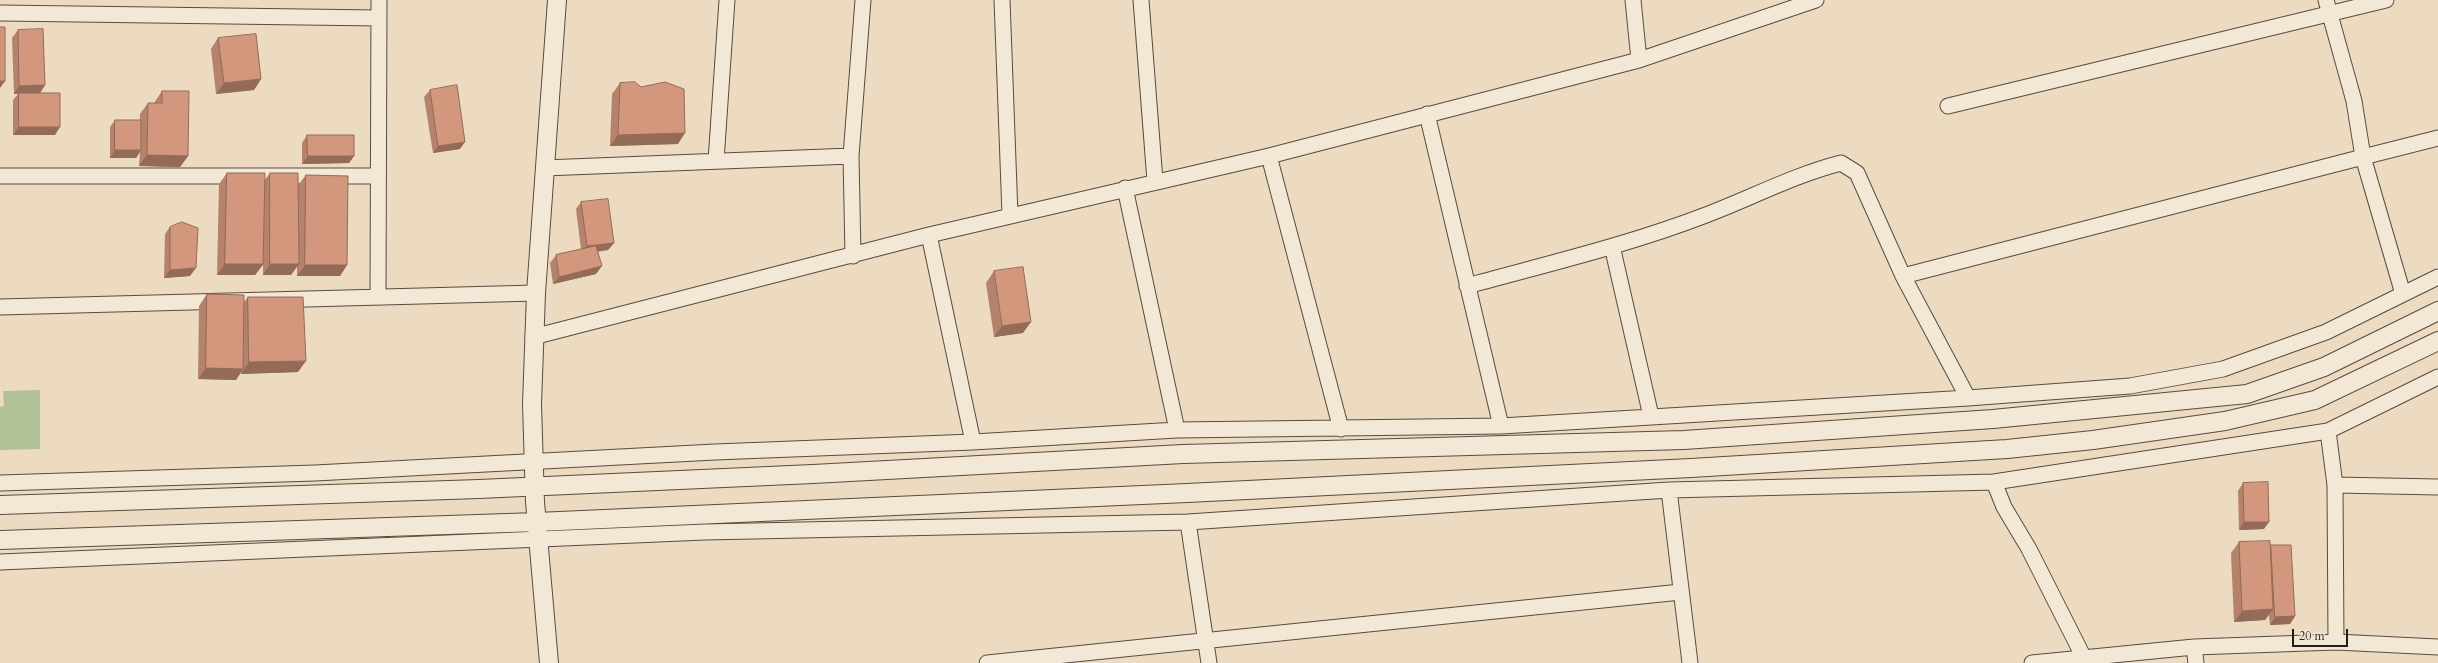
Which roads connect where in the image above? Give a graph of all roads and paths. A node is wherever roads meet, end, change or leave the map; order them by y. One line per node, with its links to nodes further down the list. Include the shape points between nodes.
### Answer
1 (379, 0): 12 (street)
2 (557, 0): 21 (street)
3 (727, 0): 20 (street)
4 (862, 0): 17 (street)
5 (1002, 0): 26 (street)
6 (1141, 0): 24 (street)
7 (1633, 0): 13 (street)
8 (2386, 0): 10 (street)
9 (1808, 1): 13 (street)
10 (2328, 7): 14 (street); 19 (street, via 2354,101)
11 (0, 12): 12 (street)
12 (379, 18): 23 (street)
13 (1639, 60): 15 (street)
14 (1948, 106)
15 (1427, 114): 18 (street); 32 (street)
16 (2438, 138): 19 (street)
17 (851, 156): 20 (street); 29 (street)
18 (1269, 156): 24 (street); 44 (street)
19 (2363, 157): 30 (street); 34 (street)
20 (716, 161): 21 (street)
21 (544, 168): 33 (street)
22 (0, 176): 23 (street)
23 (378, 176): 35 (street)
24 (1155, 181): 25 (street)
25 (1125, 188): 26 (street); 45 (street)
26 (1010, 215): 27 (street)
27 (929, 235): 29 (street); 47 (street)
28 (1612, 246): 30 (street, via 1705,215 1813,170 1841,163 1856,173); 32 (street); 42 (street)
29 (853, 256): 38 (street)
30 (1903, 276): 41 (street)
31 (2438, 277): 34 (street)
32 (1468, 286): 43 (street)
33 (536, 293): 35 (street); 38 (street)
34 (2403, 294): 41 (street, via 2326,332 2224,370 2130,386)
35 (378, 297): 36 (street)
36 (0, 307)
37 (2438, 311): 51 (street, via 2324,367 2247,394 1993,420 1684,440 1184,454 813,474)
38 (533, 337): 48 (street)
39 (2438, 342): 57 (street, via 2315,400 2225,421 2093,440 2007,449)
40 (2438, 377): 46 (street)
41 (1968, 398): 42 (street)
42 (1651, 416): 43 (street)
43 (1501, 426): 44 (street)
44 (1341, 429): 45 (street)
45 (1177, 430): 47 (street)
46 (2328, 431): 49 (street); 52 (street)
47 (973, 442): 48 (street)
48 (533, 462): 50 (street, via 315,473); 51 (street)
49 (1994, 482): 54 (street); 65 (street, via 2004,507 2029,549)
50 (0, 483)
51 (534, 485): 55 (street); 57 (street)
52 (2335, 485): 53 (street); 62 (street)
53 (2438, 487)
54 (1669, 490): 56 (street); 60 (street)
55 (0, 505)
56 (1188, 522): 57 (street, via 705,532); 61 (street)
57 (537, 530): 58 (street); 59 (street); 66 (street)
58 (0, 540)
59 (0, 562)
60 (1681, 592): 61 (street); 69 (street)
61 (1205, 640): 67 (street); 68 (street)
62 (2336, 642): 63 (street); 64 (street)
63 (2194, 646): 65 (street); 71 (street)
64 (2438, 647)
65 (2084, 658): 70 (street)
66 (549, 663)
67 (987, 663)
68 (1209, 663)
69 (1690, 663)
70 (2032, 663)
71 (2196, 663)

